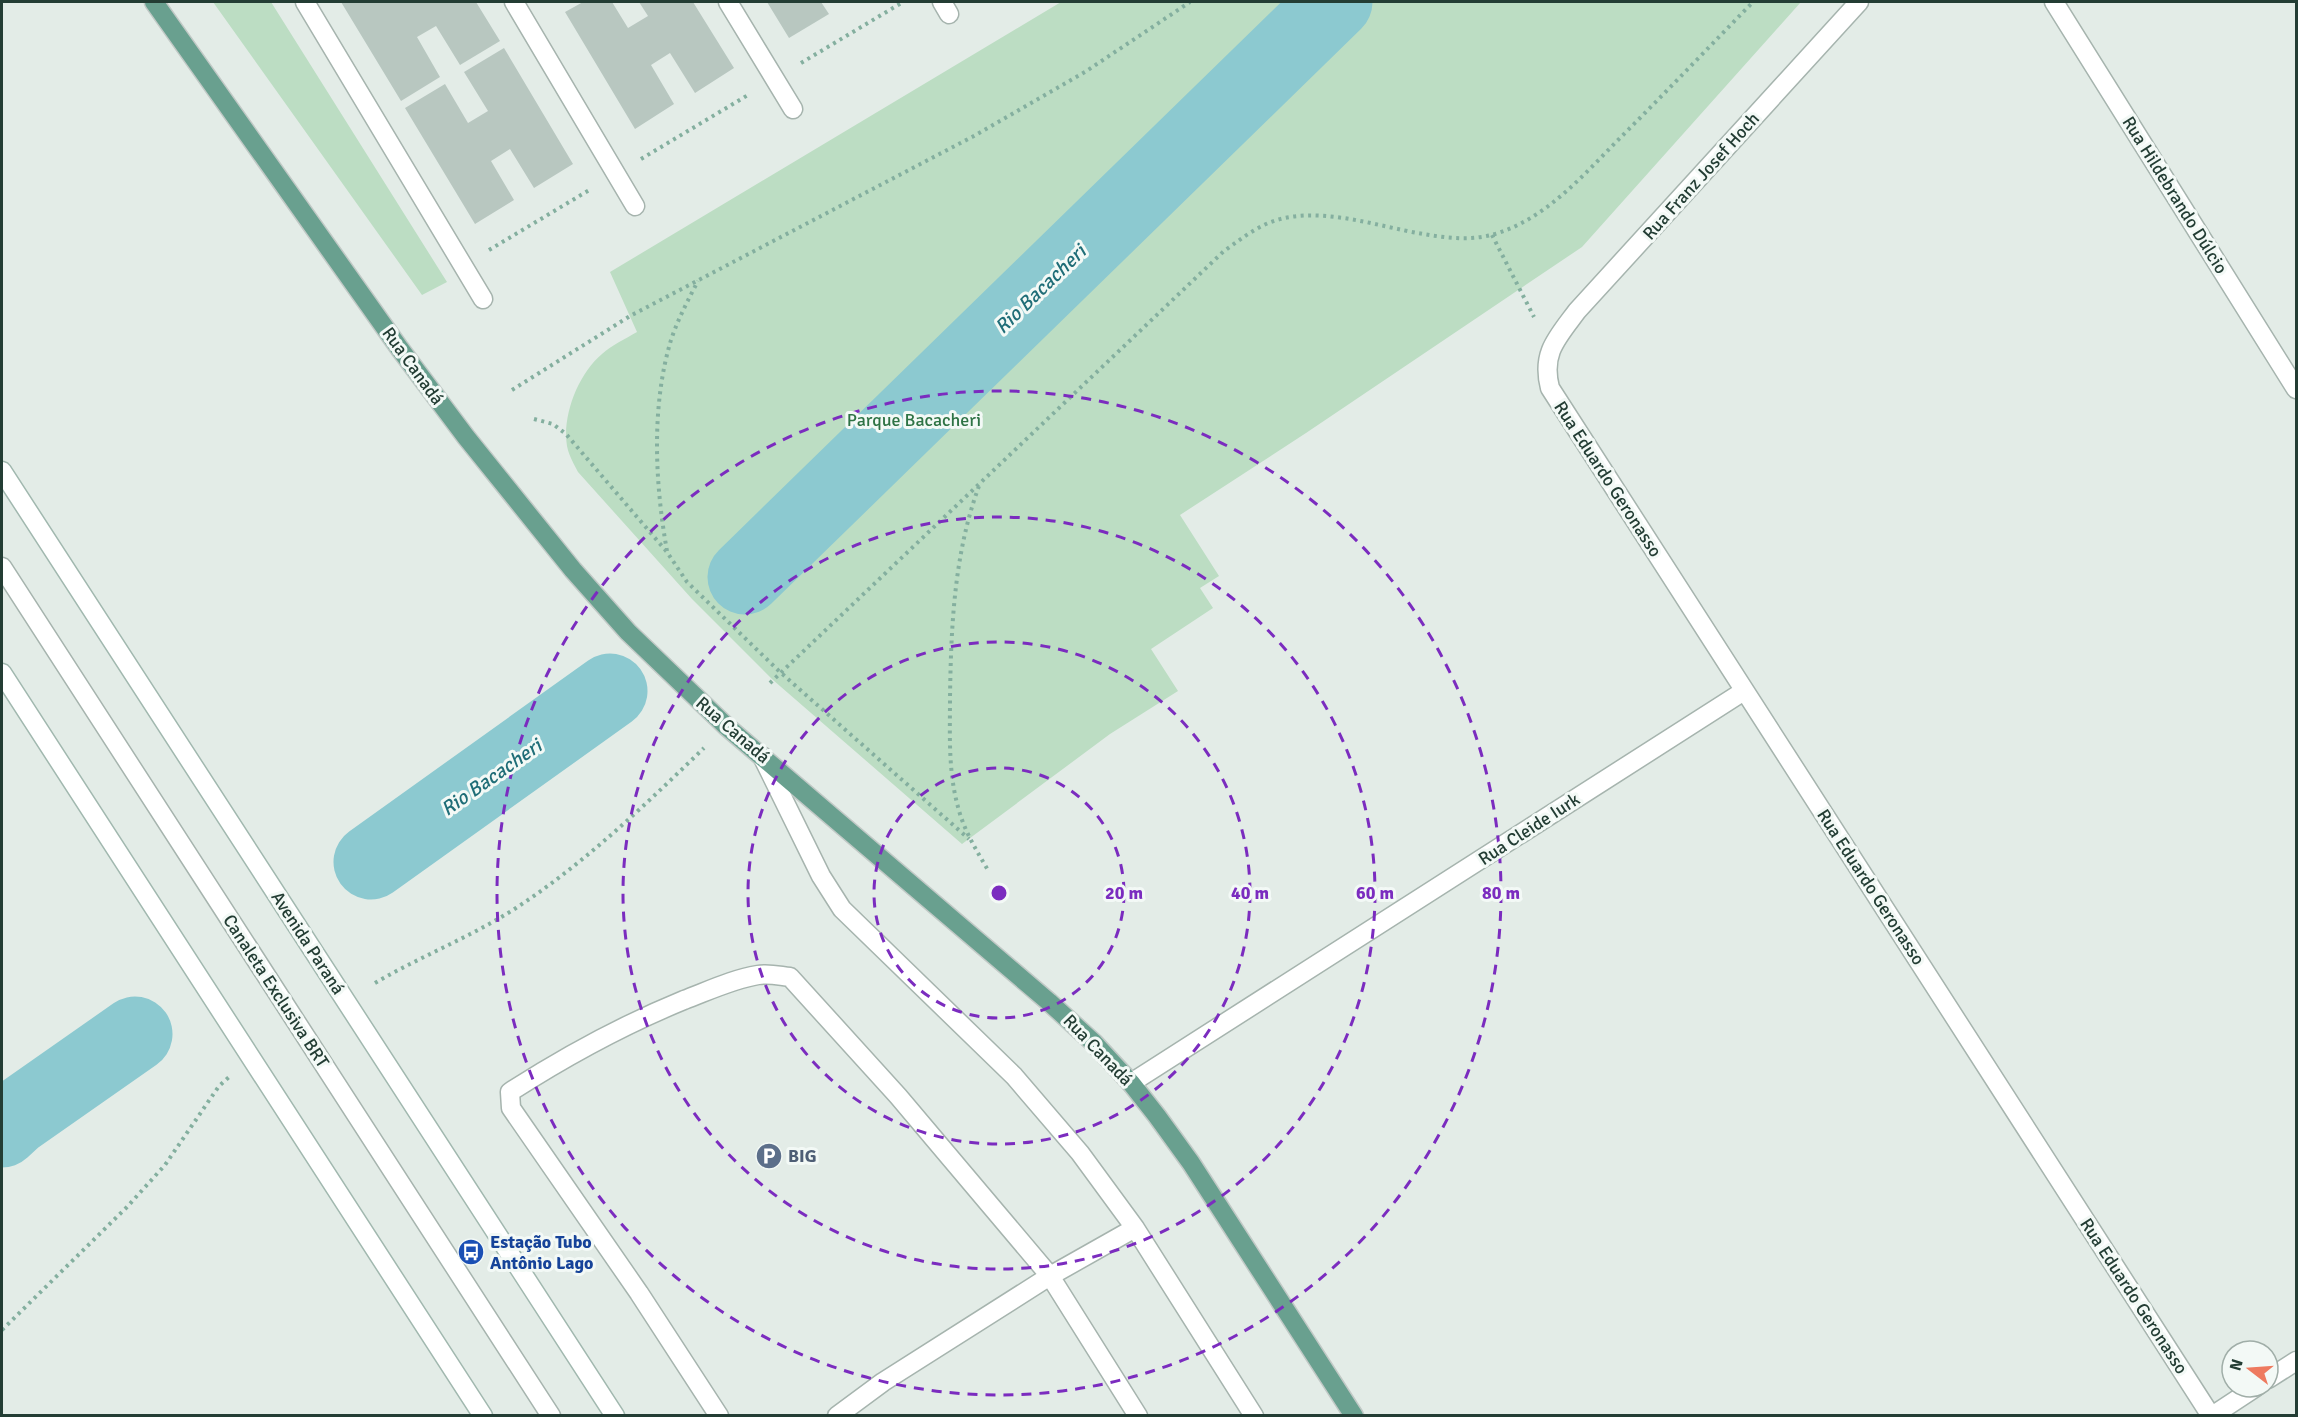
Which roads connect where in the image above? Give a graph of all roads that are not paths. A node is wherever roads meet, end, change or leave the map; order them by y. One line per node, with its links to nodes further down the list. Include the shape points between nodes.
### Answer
1 (154, 2): 16 (main road, Rua Canadá, via 400,349 514,497 628,632)
2 (305, 2): 9 (street)
3 (514, 2): 8 (street)
4 (728, 2): 7 (street)
5 (1859, 2): 10 (street, Rua Franz Josef Hoch, via 1577,311)
6 (2054, 2): 11 (street, Rua Hildebrando Dúlcio)
7 (793, 109)
8 (635, 206)
9 (483, 298)
10 (1548, 354): 15 (street, Rua Eduardo Geronasso, via 1550,388)
11 (2296, 389)
12 (2, 471): 25 (street, Avenida Paraná)
13 (2, 567): 24 (street, Canaleta Exclusiva BRT)
14 (2, 674): 23 (street)
15 (1744, 691): 17 (street, Rua Cleide Iurk); 31 (street, Rua Eduardo Geronasso)
16 (761, 754): 17 (main road, Rua Canadá, via 1049,1002); 18 (street, via 821,876 842,909 1014,1076 1080,1154)
17 (1131, 1083): 30 (main road, Rua Canadá, via 1191,1163)
18 (1135, 1228): 19 (street); 29 (street)
19 (1050, 1276): 26 (street, via 898,1096 790,977 758,975 639,1019 559,1060 510,1092 511,1108); 27 (street, via 883,1382); 28 (street)
20 (2296, 1361): 21 (street)
21 (2280, 1371)
22 (2237, 1399): 31 (street)
23 (483, 1416)
24 (551, 1416)
25 (615, 1416)
26 (719, 1416)
27 (837, 1416)
28 (1138, 1416)
29 (1254, 1416)
30 (1354, 1416)
31 (2211, 1416)

